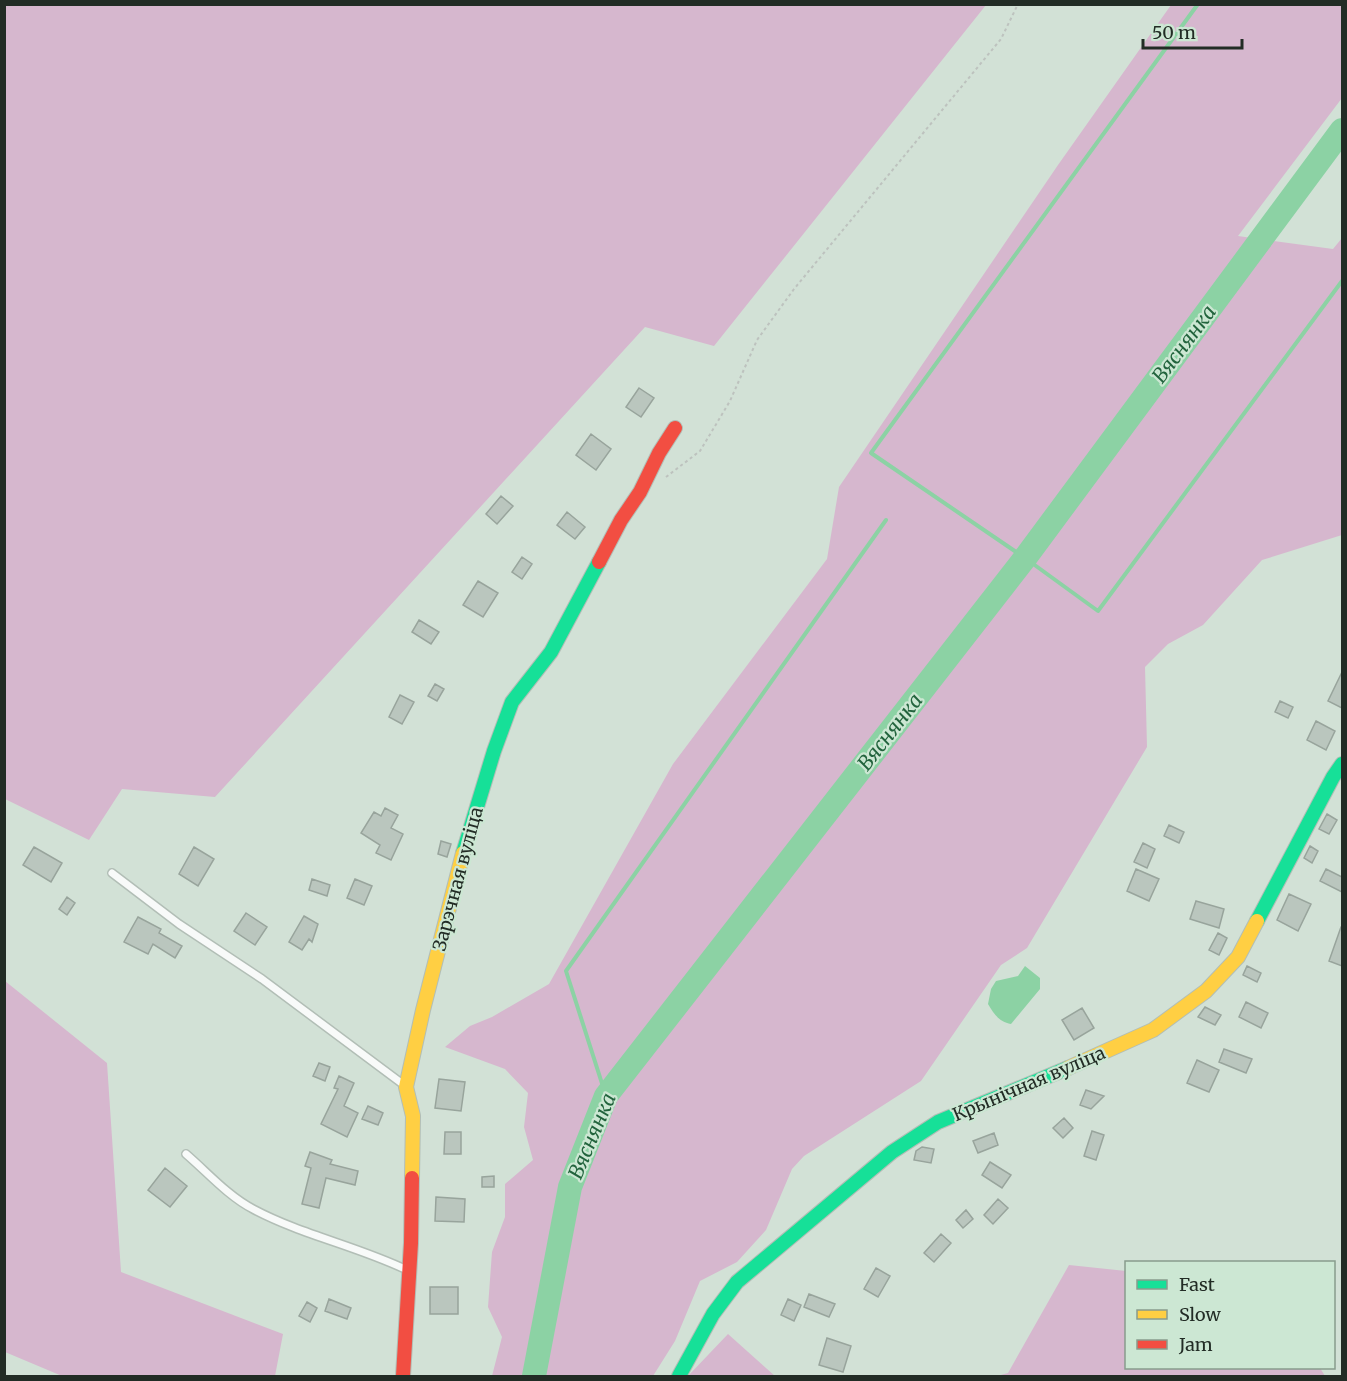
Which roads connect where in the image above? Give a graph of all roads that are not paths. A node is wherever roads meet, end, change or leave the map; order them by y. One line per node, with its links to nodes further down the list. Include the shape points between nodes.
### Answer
1 (675, 428): 4 (street, Зарэчная вуліца, via 551,652 512,702 466,842)
2 (1342, 764): 8 (street, Крынічная вуліца, via 1238,957 1206,991 1153,1030 938,1122 892,1152 738,1282 712,1314)
3 (112, 873): 4 (lane)
4 (406, 1087): 6 (street, Зарэчная вуліца, via 412,1116)
5 (186, 1154): 6 (lane, via 252,1209)
6 (409, 1271): 7 (street, Зарэчная вуліца)
7 (403, 1377)
8 (679, 1377)

